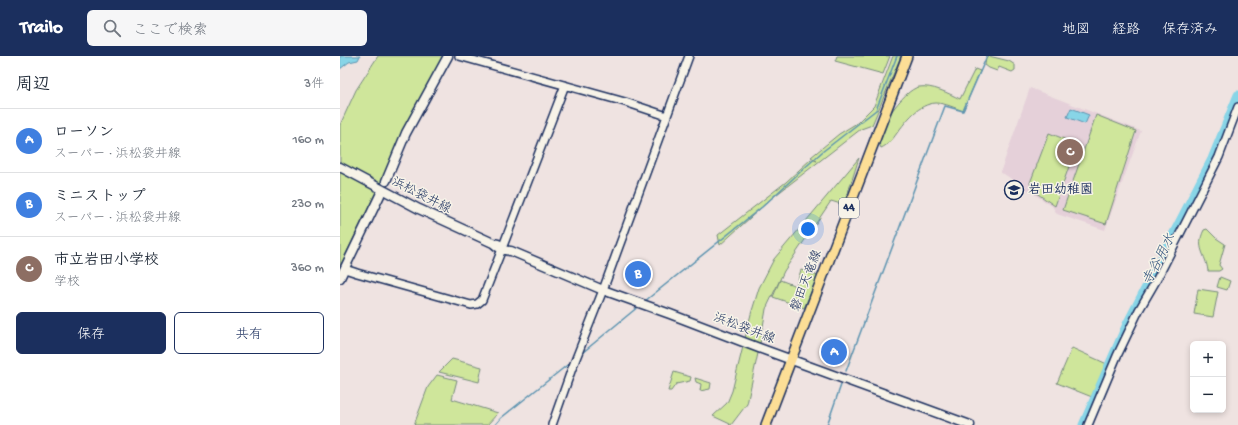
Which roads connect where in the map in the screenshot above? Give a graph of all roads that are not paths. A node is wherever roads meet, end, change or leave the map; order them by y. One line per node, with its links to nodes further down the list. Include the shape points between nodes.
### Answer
1 (448, 56): 9 (main road, via 406,133)
2 (459, 56): 5 (street)
3 (689, 56): 7 (street)
4 (907, 56): 15 (main road, 磐田天竜線 / 44)
5 (565, 86): 7 (street); 11 (street)
6 (1238, 107): 19 (street, via 1219,157 1139,310)
7 (667, 116): 14 (street)
8 (340, 167): 11 (main road, 浜松袋井線)
9 (386, 181)
10 (380, 194): 12 (main road)
11 (502, 248): 12 (street, via 482,300 471,305); 14 (main road, 浜松袋井線)
12 (345, 269): 13 (main road)
13 (340, 278)
14 (603, 290): 15 (main road, 浜松袋井線); 16 (street)
15 (791, 360): 17 (main road, 磐田天竜線 / 44); 18 (main road, 浜松袋井線)
16 (552, 425)
17 (766, 425)
18 (970, 425)
19 (1088, 425)

